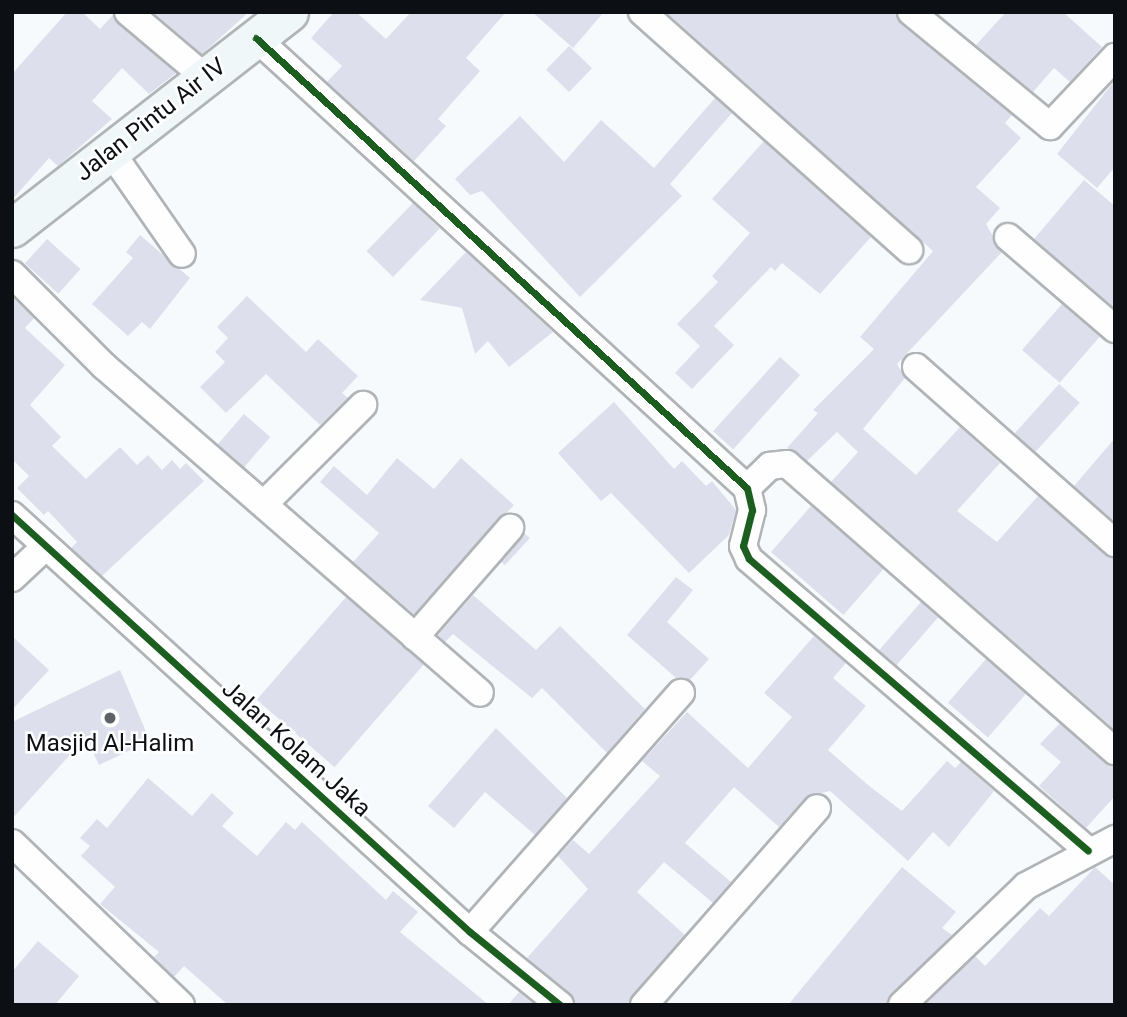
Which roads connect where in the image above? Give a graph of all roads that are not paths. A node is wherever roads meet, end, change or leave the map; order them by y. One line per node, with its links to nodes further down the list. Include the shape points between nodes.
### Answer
1 (128, 12): 7 (street)
2 (289, 12): 5 (main road, Jalan Pintu Air IV)
3 (642, 12): 11 (street)
4 (911, 12): 6 (street, via 1051,126)
5 (256, 38): 7 (main road, Jalan Pintu Air IV); 17 (street)
6 (1115, 57)
7 (205, 77): 8 (main road, Jalan Pintu Air IV)
8 (111, 152): 9 (main road, Jalan Pintu Air IV); 12 (street)
9 (14, 223)
10 (1008, 237): 14 (street)
11 (909, 250)
12 (182, 254)
13 (12, 274): 18 (street, via 104,366)
14 (1115, 329)
15 (916, 367): 21 (street)
16 (363, 405): 18 (street)
17 (747, 488): 27 (street, via 770,466 787,464); 31 (street, via 752,510 743,546 748,559)
18 (265, 503): 24 (street)
19 (12, 515): 22 (street, Jalan Kolam Jaka)
20 (510, 528): 24 (street)
21 (1115, 543)
22 (45, 547): 23 (street); 32 (street, Jalan Kolam Jaka)
23 (12, 578)
24 (415, 637): 25 (street)
25 (480, 693)
26 (681, 693): 32 (street)
27 (1115, 751)
28 (817, 808): 35 (street)
29 (1115, 839): 31 (street)
30 (12, 843): 33 (street)
31 (1088, 851): 36 (street, via 1026,886)
32 (470, 932): 34 (street, Jalan Kolam Jaka)
33 (181, 1005)
34 (560, 1005)
35 (644, 1005)
36 (902, 1005)

